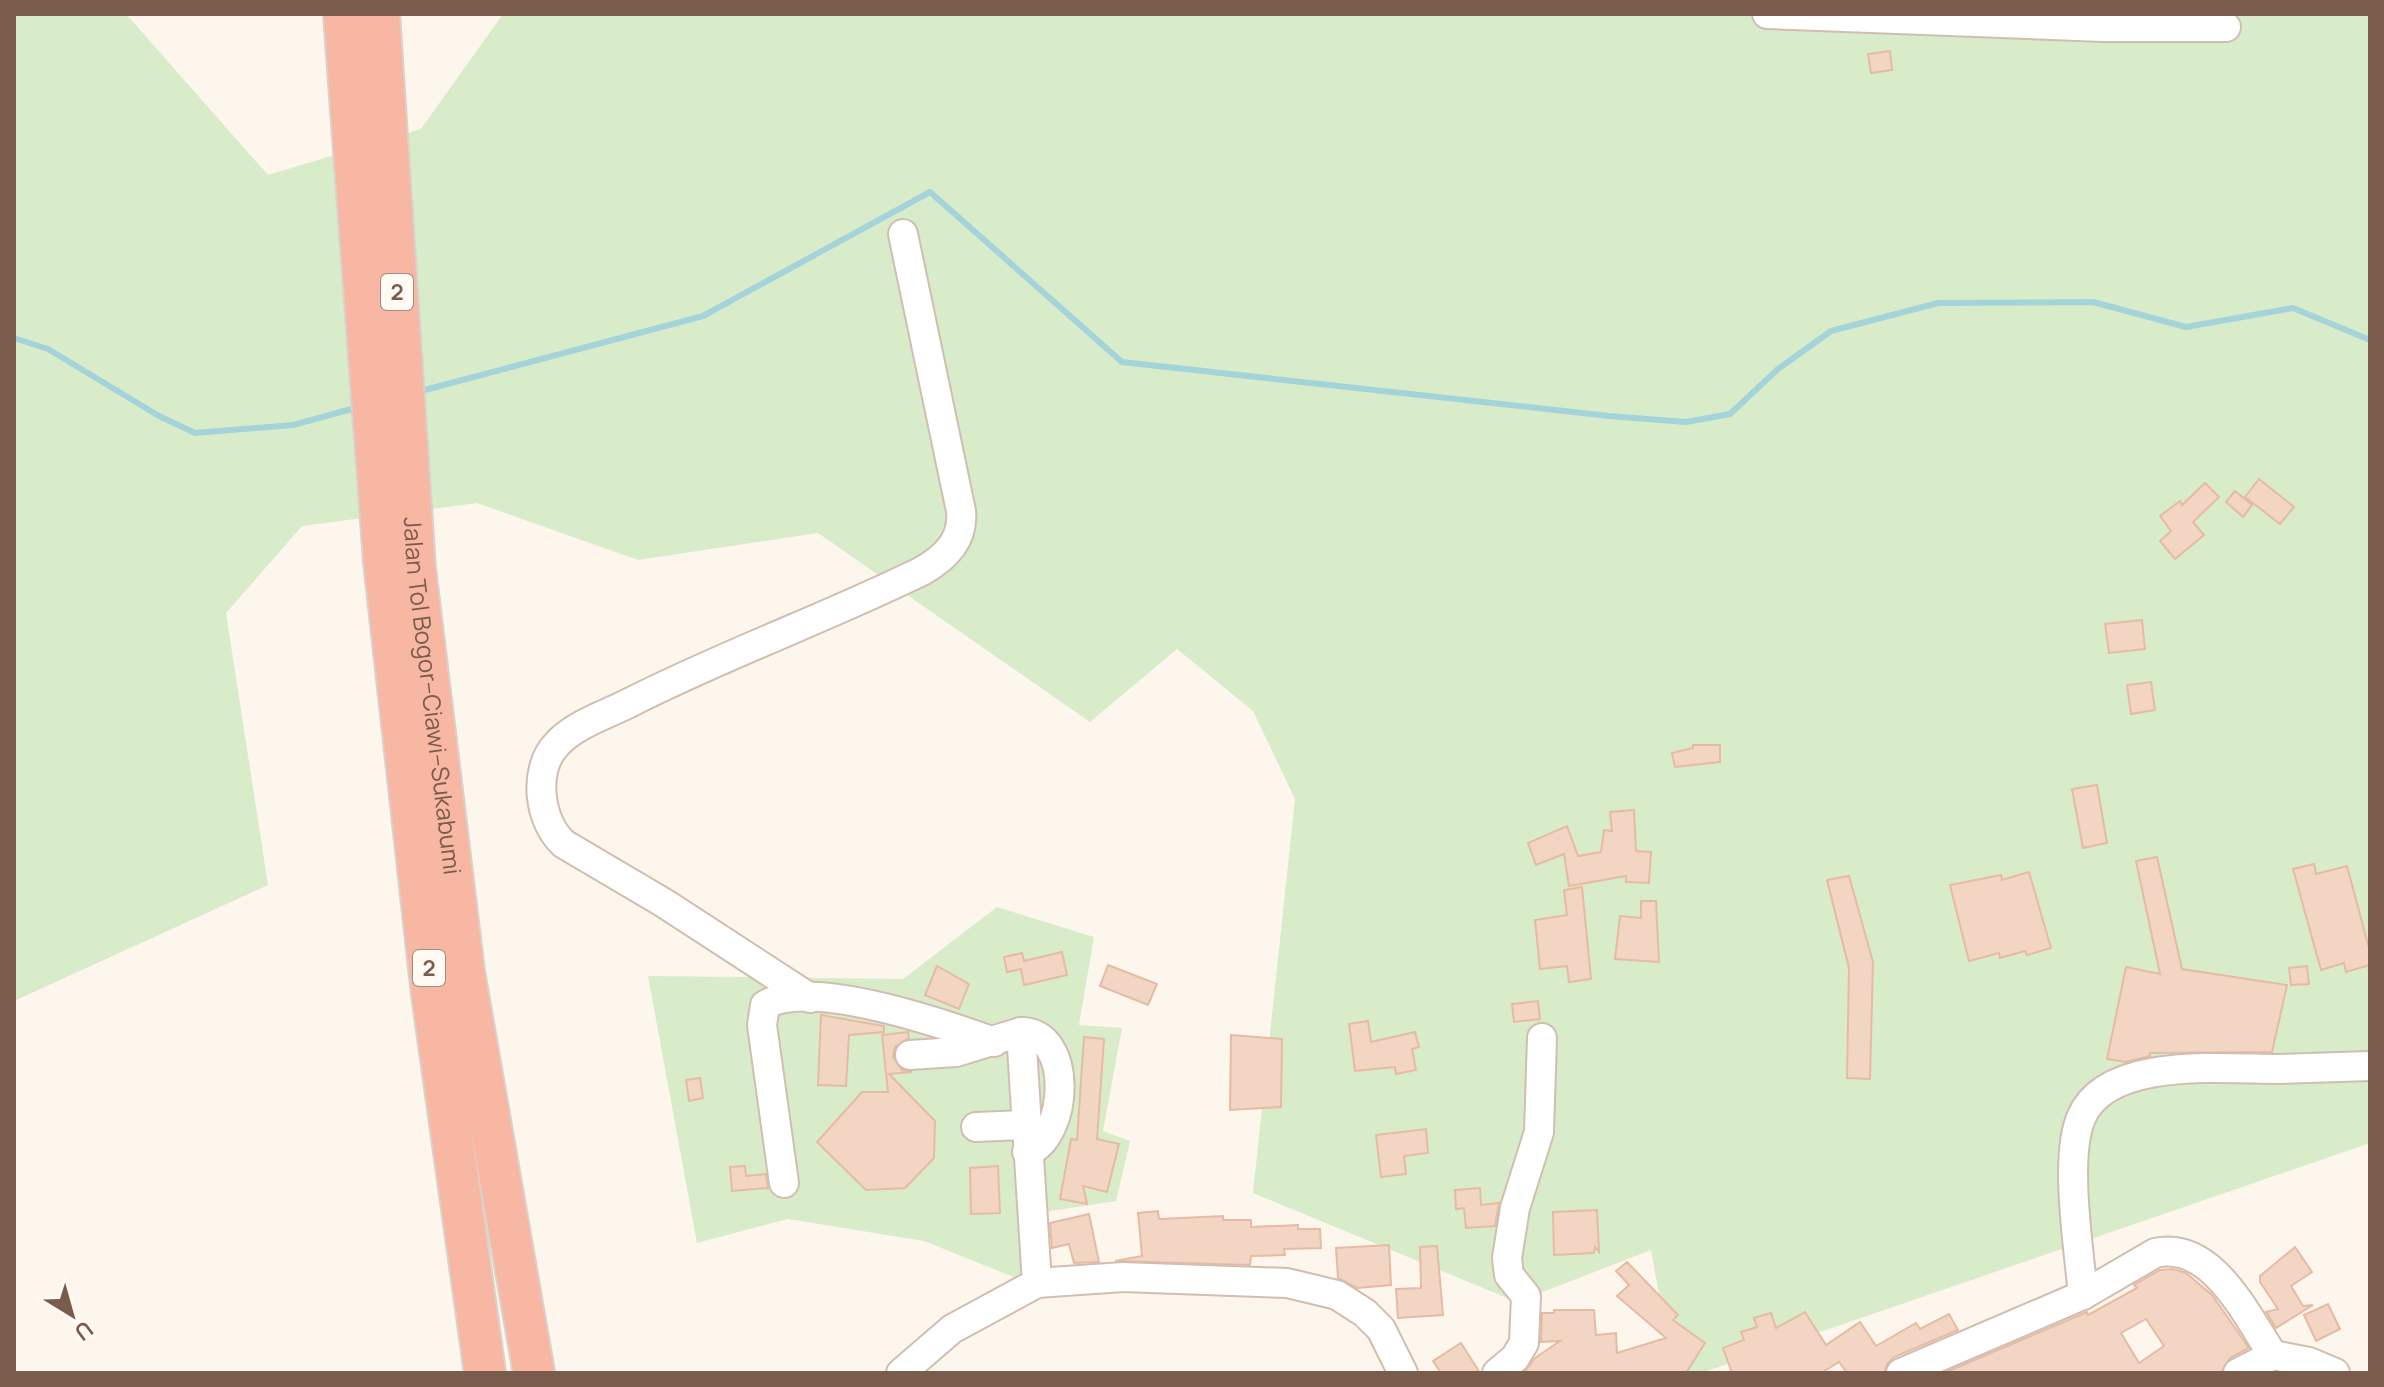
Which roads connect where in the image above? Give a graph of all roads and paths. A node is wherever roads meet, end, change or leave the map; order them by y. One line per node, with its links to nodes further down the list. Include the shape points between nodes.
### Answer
1 (344, 14): 6 (highway, Jalan Tol Bogor–Ciawi–Sukabumi / 2)
2 (379, 14): 6 (highway, Jalan Tol Bogor–Ciawi–Sukabumi / 2)
3 (1767, 14): 4 (street)
4 (2226, 27)
5 (903, 234): 7 (street, via 961,511 954,544 914,575 701,667 575,731 555,746 544,774 544,813 564,844)
6 (400, 565): 18 (highway, Jalan Tol Bogor–Ciawi–Sukabumi / 2, via 432,994); 19 (highway, Jalan Tol Bogor–Ciawi–Sukabumi / 2)
7 (810, 998): 9 (street, via 884,1008); 14 (street, via 776,1000 765,1005 761,1016)
8 (1542, 1038): 22 (street, via 1539,1132 1515,1208 1507,1258 1509,1275 1526,1296 1524,1343)
9 (994, 1042): 10 (street, via 941,1055); 13 (street, via 1021,1032)
10 (910, 1055)
11 (2370, 1066): 16 (street, via 2180,1069 2144,1074 2097,1095 2080,1119 2074,1159)
12 (976, 1127): 13 (street)
13 (1026, 1139): 15 (street)
14 (784, 1183)
15 (1037, 1283): 20 (street, via 960,1324); 21 (street, via 1134,1277 1305,1286 1337,1295 1365,1313 1381,1329)
16 (2083, 1295): 17 (street, via 2155,1253 2182,1251 2216,1274); 23 (street)
17 (2273, 1355): 24 (street); 25 (street)
18 (485, 1373)
19 (534, 1373)
20 (901, 1373)
21 (1403, 1373)
22 (1497, 1373)
23 (1901, 1373)
24 (2238, 1373)
25 (2335, 1373)

